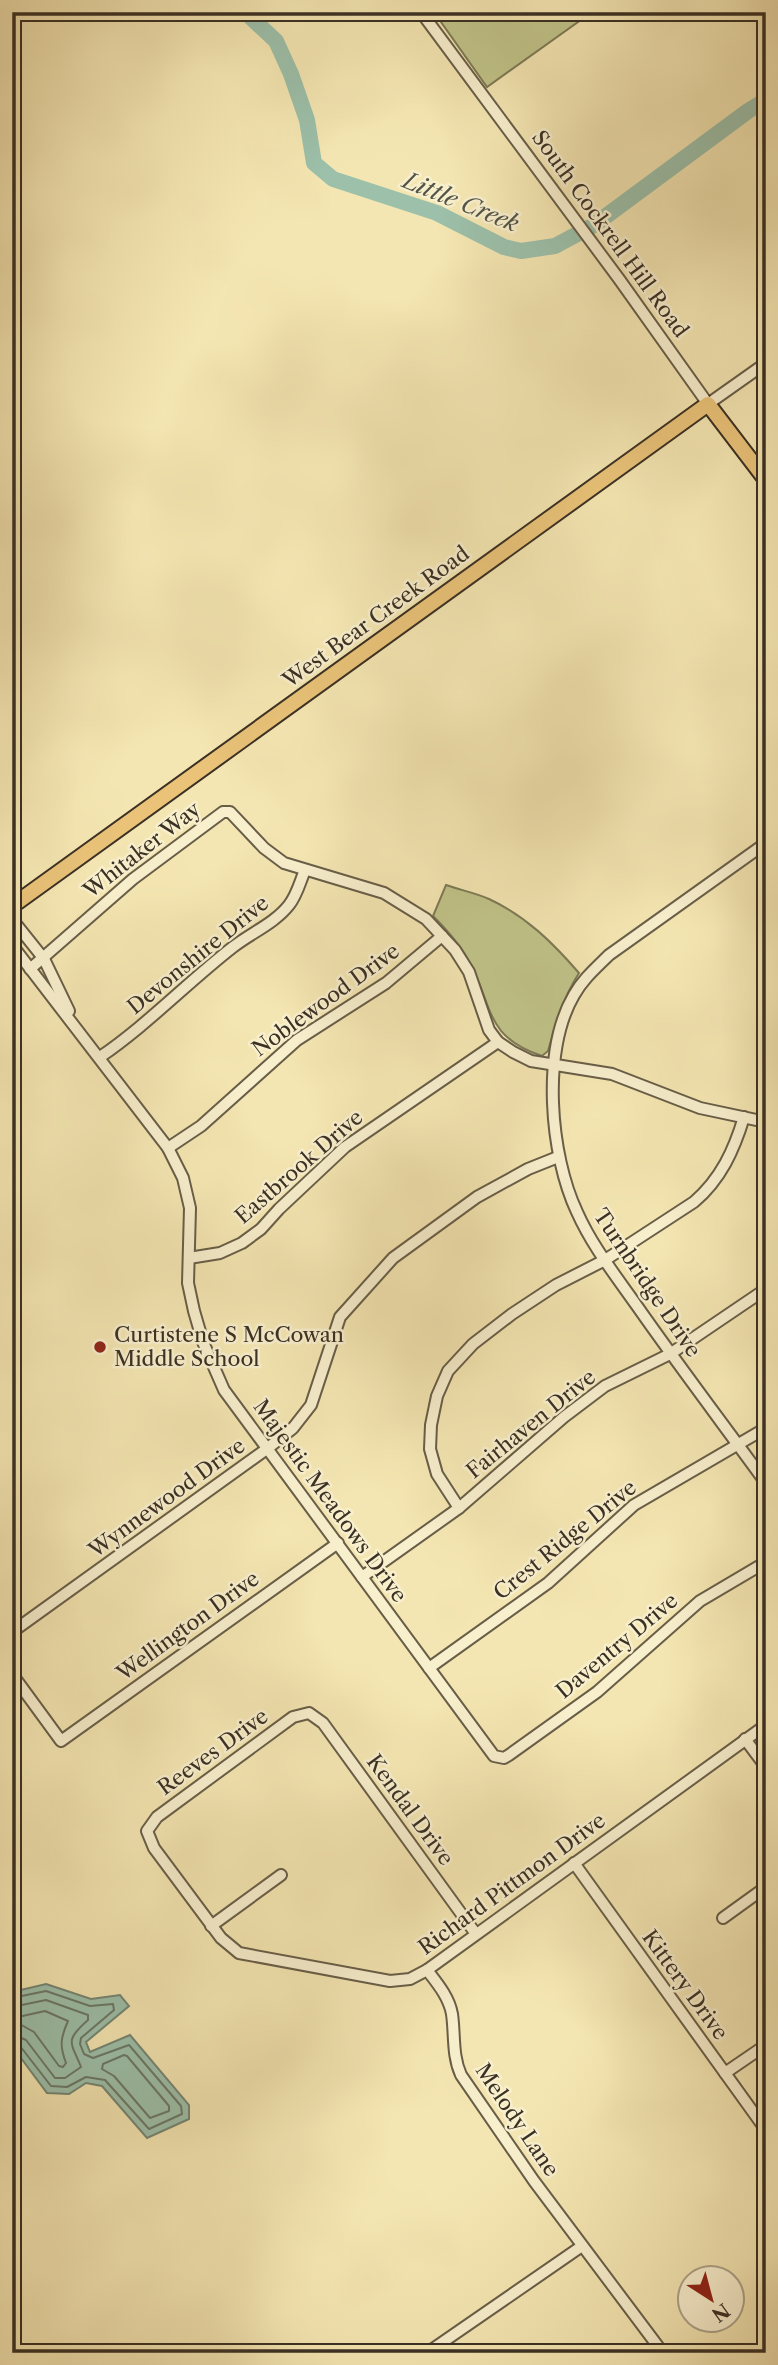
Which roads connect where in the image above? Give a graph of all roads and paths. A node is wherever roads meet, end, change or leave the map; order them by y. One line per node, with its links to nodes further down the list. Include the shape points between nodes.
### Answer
1 (421, 12): 3 (street, South Cockrell Hill Road)
2 (766, 363): 3 (street, West Bear Creek Road)
3 (708, 404): 4 (main road, South Cockrell Hill Road); 7 (main road, West Bear Creek Road)
4 (766, 480)
5 (766, 843): 16 (street, Turnbridge Drive, via 587,975 572,997)
6 (304, 870): 9 (street, Whitaker Way, via 384,893 426,919); 11 (street, Whitaker Way, via 284,863 230,812 223,812 133,879); 15 (street, Devonshire Drive, via 290,904 275,918 248,934)
7 (12, 906)
8 (12, 919): 11 (street, Majestic Meadows Drive)
9 (442, 936): 14 (street, Whitaker Way, via 469,972 489,1030); 19 (street, Noblewood Drive, via 386,983 297,1040 201,1126)
10 (12, 945): 12 (street, Majestic Meadows Drive)
11 (44, 959): 12 (street, Whitaker Way); 13 (street, Majestic Meadows Drive)
12 (30, 969): 13 (street, Majestic Meadows Drive)
13 (78, 1029): 15 (street, Majestic Meadows Drive)
14 (498, 1042): 16 (street, via 531,1061); 21 (street, Eastbrook Drive, via 345,1147 242,1243 220,1253)
15 (100, 1057): 19 (street, Majestic Meadows Drive)
16 (553, 1065): 17 (street, via 612,1074 700,1108); 20 (street, Turnbridge Drive)
17 (744, 1117): 18 (street); 22 (street, via 730,1158 707,1191)
18 (766, 1122)
19 (167, 1148): 21 (street, Majestic Meadows Drive, via 188,1192)
20 (558, 1157): 22 (street, Turnbridge Drive, via 575,1210); 27 (street, Wynnewood Drive, via 477,1197 393,1258 340,1317 311,1405 293,1428)
21 (189, 1258): 27 (street, Majestic Meadows Drive, via 188,1283 203,1342 224,1390)
22 (605, 1261): 24 (street, Turnbridge Drive); 29 (street, via 512,1314 473,1344 448,1371 437,1396 430,1449 437,1474)
23 (766, 1289): 24 (street, Fairhaven Drive)
24 (670, 1354): 26 (street, Turnbridge Drive); 29 (street, Fairhaven Drive, via 606,1386)
25 (766, 1428): 26 (street, Crest Ridge Drive)
26 (739, 1446): 28 (street, Turnbridge Drive); 34 (street, Crest Ridge Drive, via 634,1505 548,1583)
27 (268, 1448): 30 (street, Majestic Meadows Drive); 33 (street, Wynnewood Drive)
28 (766, 1483)
29 (459, 1508): 32 (street, Fairhaven Drive)
30 (338, 1543): 32 (street, Majestic Meadows Drive); 35 (street, Wellington Drive, via 61,1741)
31 (766, 1562): 39 (street, Daventry Drive, via 700,1601 597,1692 509,1755)
32 (362, 1577): 34 (street, Majestic Meadows Drive)
33 (12, 1632)
34 (429, 1668): 39 (street, Majestic Meadows Drive)
35 (12, 1674)
36 (309, 1713): 41 (street, Reeves Drive, via 293,1717 157,1817); 47 (street, Kendal Drive, via 323,1723)
37 (766, 1725): 38 (street, Richard Pittmon Drive)
38 (745, 1739): 40 (street); 42 (street, Richard Pittmon Drive)
39 (494, 1756)
40 (766, 1767)
41 (147, 1831): 46 (street, Richard Pittmon Drive, via 154,1848)
42 (574, 1863): 47 (street, Richard Pittmon Drive); 50 (street, Kittery Drive)
43 (281, 1875): 46 (street)
44 (766, 1887): 45 (street)
45 (723, 1918)
46 (211, 1926): 48 (street, Richard Pittmon Drive, via 239,1953 390,1980 410,1979)
47 (476, 1934): 48 (street, Richard Pittmon Drive)
48 (427, 1970): 52 (street, Melody Lane, via 452,2011 461,2075)
49 (766, 2045): 50 (street)
50 (725, 2073): 51 (street, Kittery Drive)
51 (766, 2130)
52 (582, 2246): 53 (street); 54 (street, Melody Lane)
53 (428, 2353)
54 (663, 2353)

